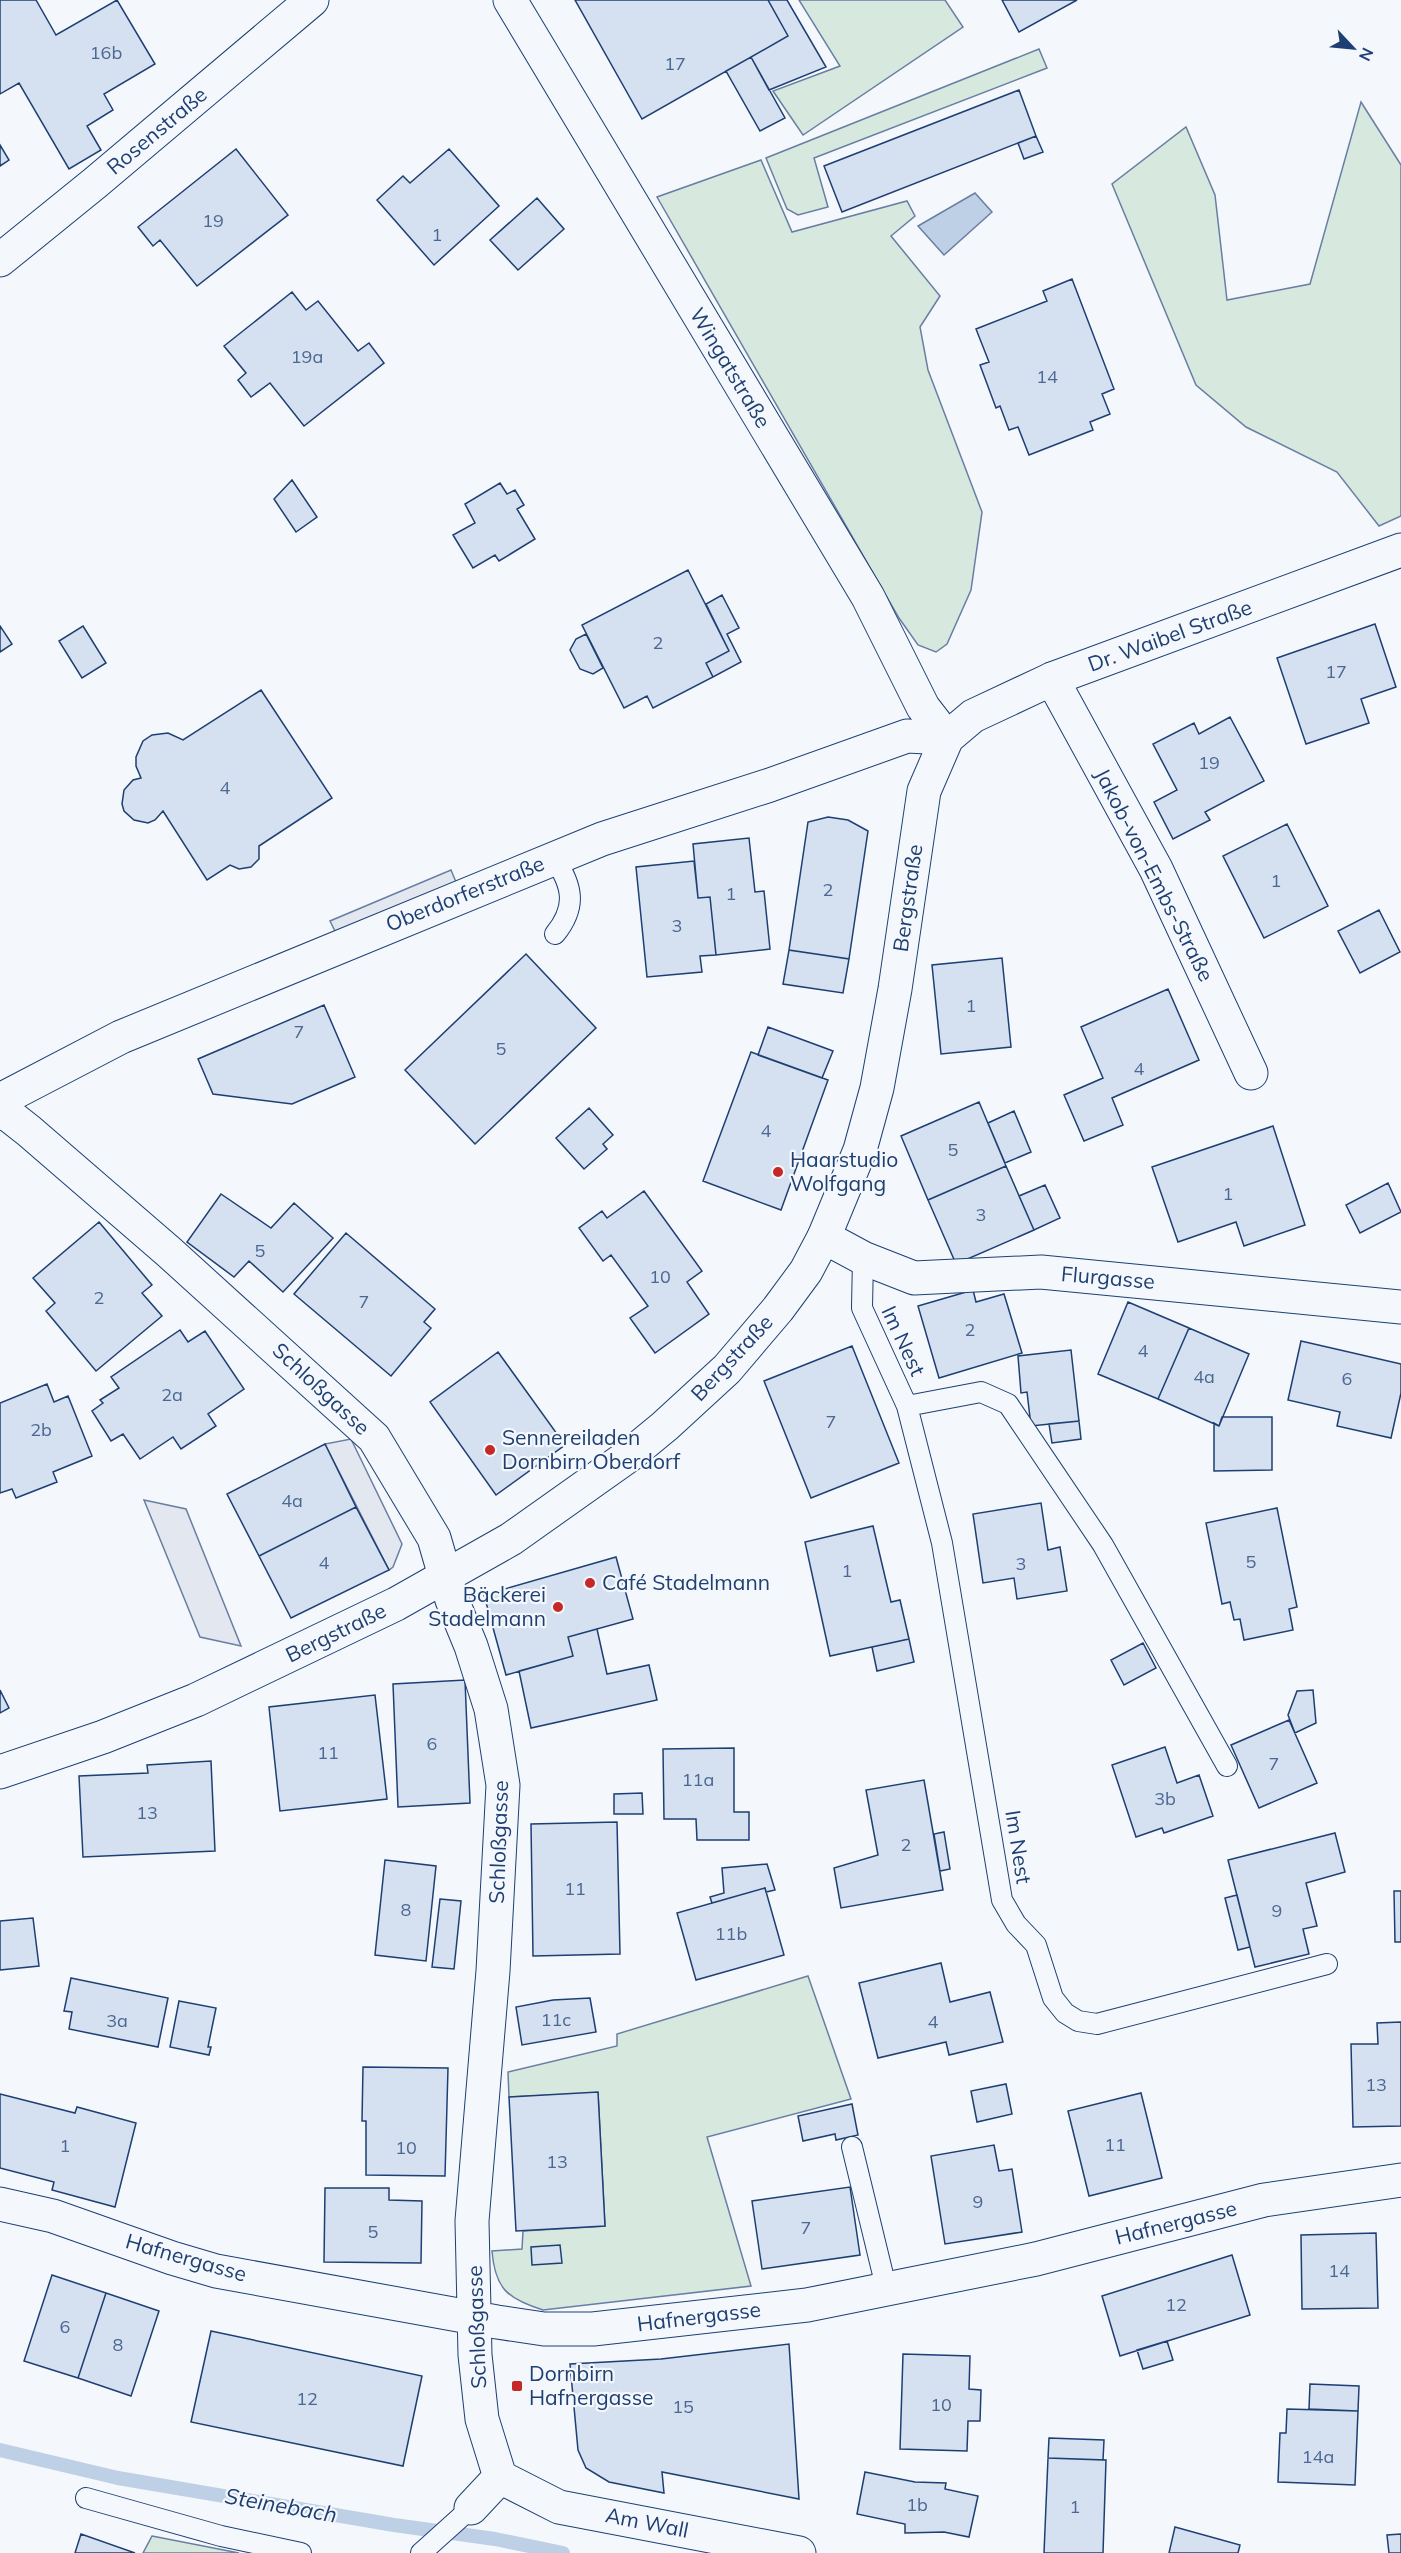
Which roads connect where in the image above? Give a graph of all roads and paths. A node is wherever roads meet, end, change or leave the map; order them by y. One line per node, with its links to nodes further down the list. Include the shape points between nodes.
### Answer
1 (312, 0): 3 (street, Rosenstraße)
2 (510, 0): 6 (street, Wingatstraße, via 868,597 923,707)
3 (0, 260)
4 (1401, 550): 5 (street, Dr. Waibel Straße)
5 (1052, 679): 6 (street, Dr. Waibel Straße, via 973,716); 9 (street, Jakob-von-Embs-Straße, via 1156,869)
6 (947, 738): 7 (street, Oberdorferstraße, via 907,736); 12 (street, Bergstraße, via 924,791 877,1088 860,1150)
7 (554, 858): 8 (lane, via 565,874 572,903); 10 (street, Oberdorferstraße, via 121,1037)
8 (555, 934)
9 (1251, 1073)
10 (0, 1100)
11 (0, 1112): 16 (street, Schloßgasse, via 29,1131 170,1252 374,1438 434,1538)
12 (824, 1237): 13 (street, Flurgasse); 16 (street, Bergstraße, via 806,1271 764,1326 727,1369 665,1426 511,1539)
13 (863, 1258): 14 (street, Flurgasse, via 914,1278 1041,1272); 15 (lane, Im Nest, via 862,1308)
14 (1401, 1307)
15 (907, 1406): 17 (lane, Im Nest, via 981,1392 1008,1404 1103,1545); 19 (lane, Im Nest, via 942,1543 1002,1900 1016,1924 1036,1945 1053,1998 1078,2021 1097,2024)
16 (445, 1578): 18 (street, Bergstraße, via 196,1700); 24 (street, Schloßgasse, via 491,1708 503,1785 493,1971 472,2221)
17 (1227, 1766)
18 (0, 1772)
19 (1327, 1964)
20 (852, 2147): 23 (lane)
21 (1401, 2180): 23 (street, Hafnergasse, via 1264,2200 1035,2259)
22 (0, 2204): 24 (street, Hafnergasse, via 53,2216 216,2271)
23 (886, 2287): 24 (street, Hafnergasse, via 807,2305 593,2329 544,2329)
24 (475, 2319): 25 (street, Schloßgasse, via 482,2419)
25 (500, 2477): 27 (street); 30 (street, Am Wall, via 559,2507)
26 (86, 2498): 28 (lane, via 221,2536)
27 (471, 2508): 29 (lane)
28 (301, 2553)
29 (421, 2553)
30 (799, 2553)

